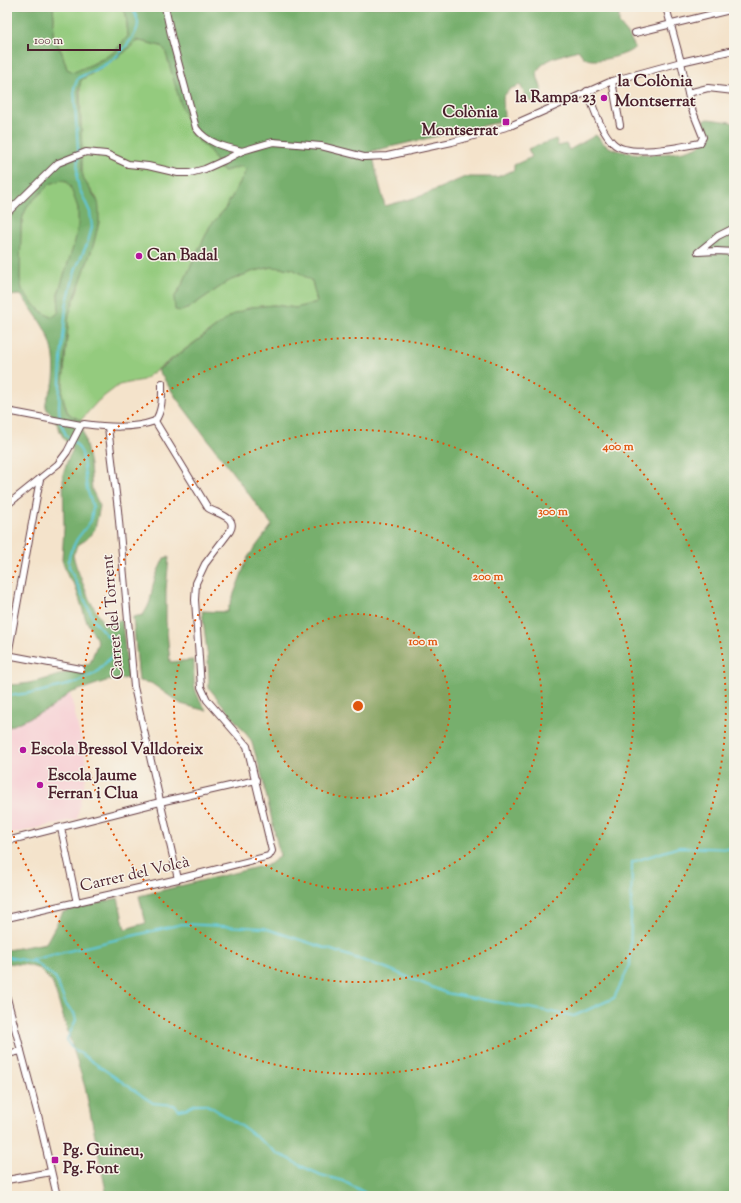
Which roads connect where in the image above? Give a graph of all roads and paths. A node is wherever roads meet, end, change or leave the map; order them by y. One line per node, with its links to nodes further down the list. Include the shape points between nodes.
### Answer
1 (165, 7): 13 (street, via 196,128 207,140)
2 (666, 7): 4 (street)
3 (734, 9): 4 (street)
4 (671, 24): 5 (street); 7 (street)
5 (635, 33)
6 (734, 50): 7 (street)
7 (681, 62): 8 (street); 11 (street)
8 (612, 81): 9 (street); 12 (street)
9 (587, 91): 11 (street, via 604,132 614,145 625,150 641,151 700,143 703,137); 13 (street, via 510,126 386,156 364,157 321,146 281,142)
10 (734, 91): 11 (street, via 708,88)
11 (688, 93)
12 (620, 125)
13 (242, 150): 14 (street, via 205,169 190,173 128,164 106,154 86,152 58,163)
14 (7, 213)
15 (734, 228): 16 (street, via 718,236 698,252)
16 (734, 252)
17 (162, 382): 19 (street, via 160,413)
18 (7, 412): 20 (street)
19 (155, 421): 21 (street); 26 (street, via 208,508 226,516 232,523 230,531 205,564 196,583 202,687 207,700 247,746)
20 (81, 425): 21 (street); 22 (street, via 58,464)
21 (108, 427): 27 (street, Carrer del Torrent, via 134,687)
22 (40, 479): 23 (street); 24 (street)
23 (7, 505)
24 (7, 655): 25 (street)
25 (81, 670)
26 (256, 780): 27 (street); 30 (street, Carrer del Volcà, via 272,851 269,856)
27 (160, 802): 28 (street); 30 (street, Carrer del Torrent)
28 (61, 828): 29 (street); 31 (street)
29 (7, 841)
30 (178, 879): 31 (street, Carrer del Volcà)
31 (77, 902): 32 (street, Carrer del Volcà)
32 (7, 918)
33 (7, 998): 34 (street)
34 (20, 1051): 35 (street); 36 (street)
35 (7, 1054)
36 (51, 1172): 37 (street); 38 (street)
37 (7, 1180)
38 (57, 1196)

